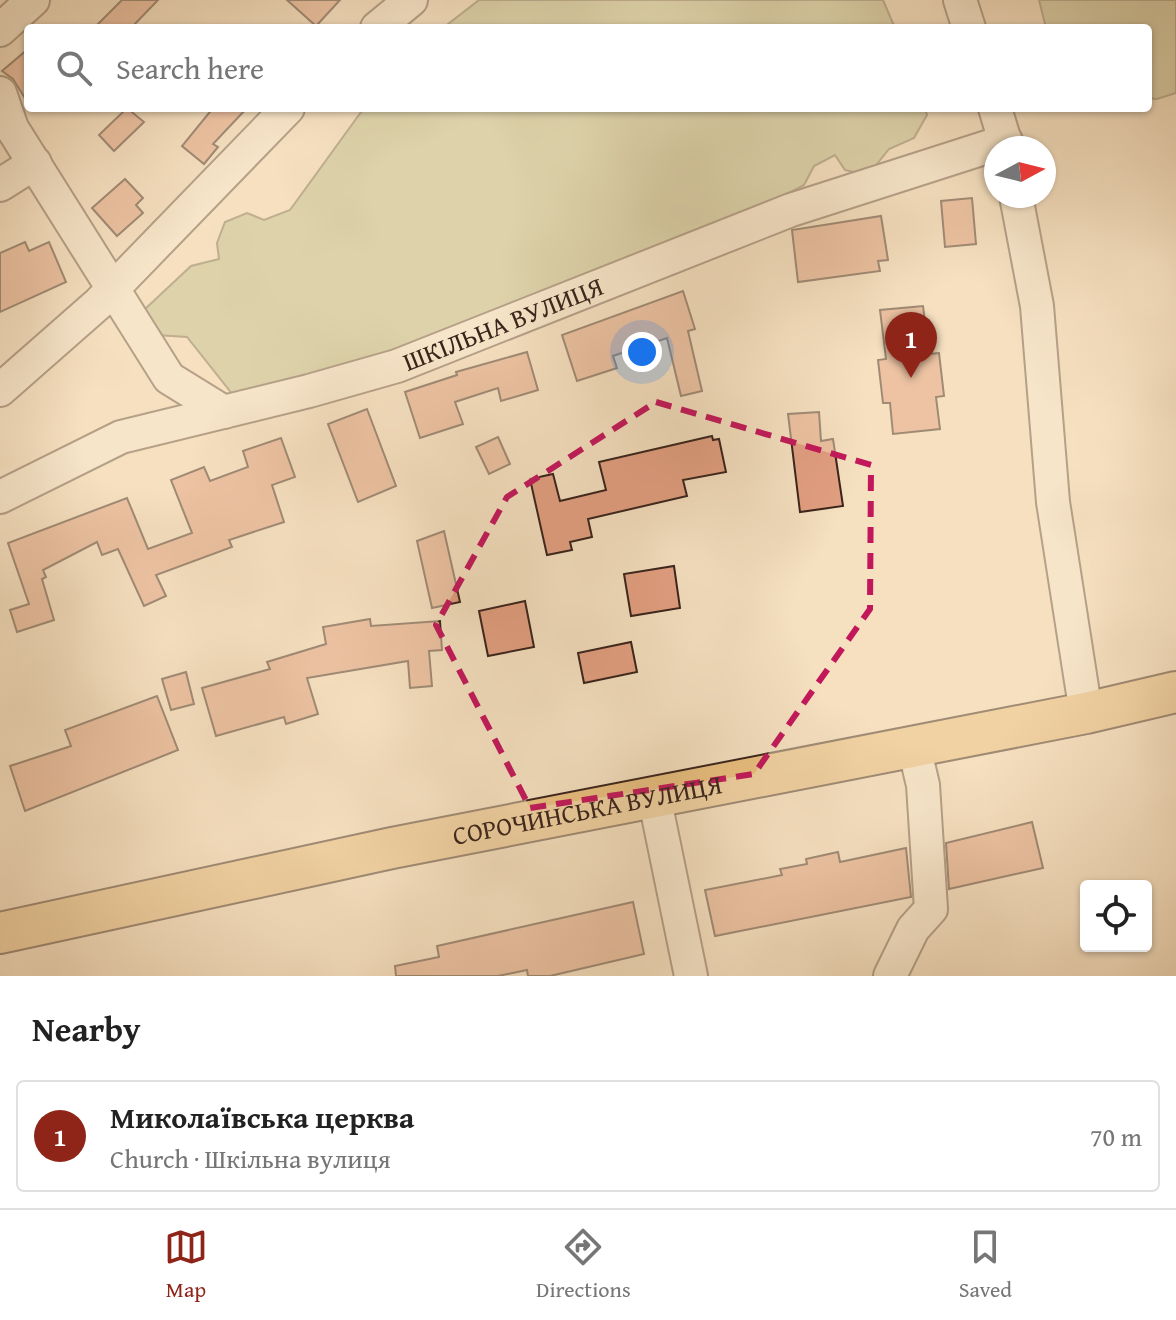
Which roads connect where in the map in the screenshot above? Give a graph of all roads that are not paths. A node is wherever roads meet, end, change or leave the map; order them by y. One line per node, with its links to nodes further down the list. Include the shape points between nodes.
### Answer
1 (33, 0): 6 (street)
2 (411, 0): 4 (street)
3 (960, 0): 5 (street)
4 (382, 24)
5 (968, 24)
6 (0, 30)
7 (0, 93): 12 (street, via 12,128)
8 (284, 112): 15 (street)
9 (996, 112): 10 (street)
10 (1004, 136)
11 (984, 151): 17 (street, ШКІЛЬНА ВУЛИЦЯ, via 791,210 397,366)
12 (35, 163): 13 (street); 15 (street)
13 (0, 185)
14 (1018, 208): 20 (street, via 1037,306 1053,502)
15 (113, 289): 16 (street); 17 (street, via 169,378)
16 (0, 390)
17 (224, 412): 18 (street, ШКІЛЬНА ВУЛИЦЯ, via 121,437)
18 (0, 497)
19 (1176, 692): 20 (main road, СОРОЧИНСЬКА ВУЛИЦЯ)
20 (1086, 713): 21 (main road, СОРОЧИНСЬКА ВУЛИЦЯ)
21 (914, 747): 22 (main road, СОРОЧИНСЬКА ВУЛИЦЯ); 25 (street, via 923,785 931,909 913,929)
22 (654, 796): 23 (main road, СОРОЧИНСЬКА ВУЛИЦЯ); 24 (street)
23 (0, 933)
24 (691, 976)
25 (890, 976)

